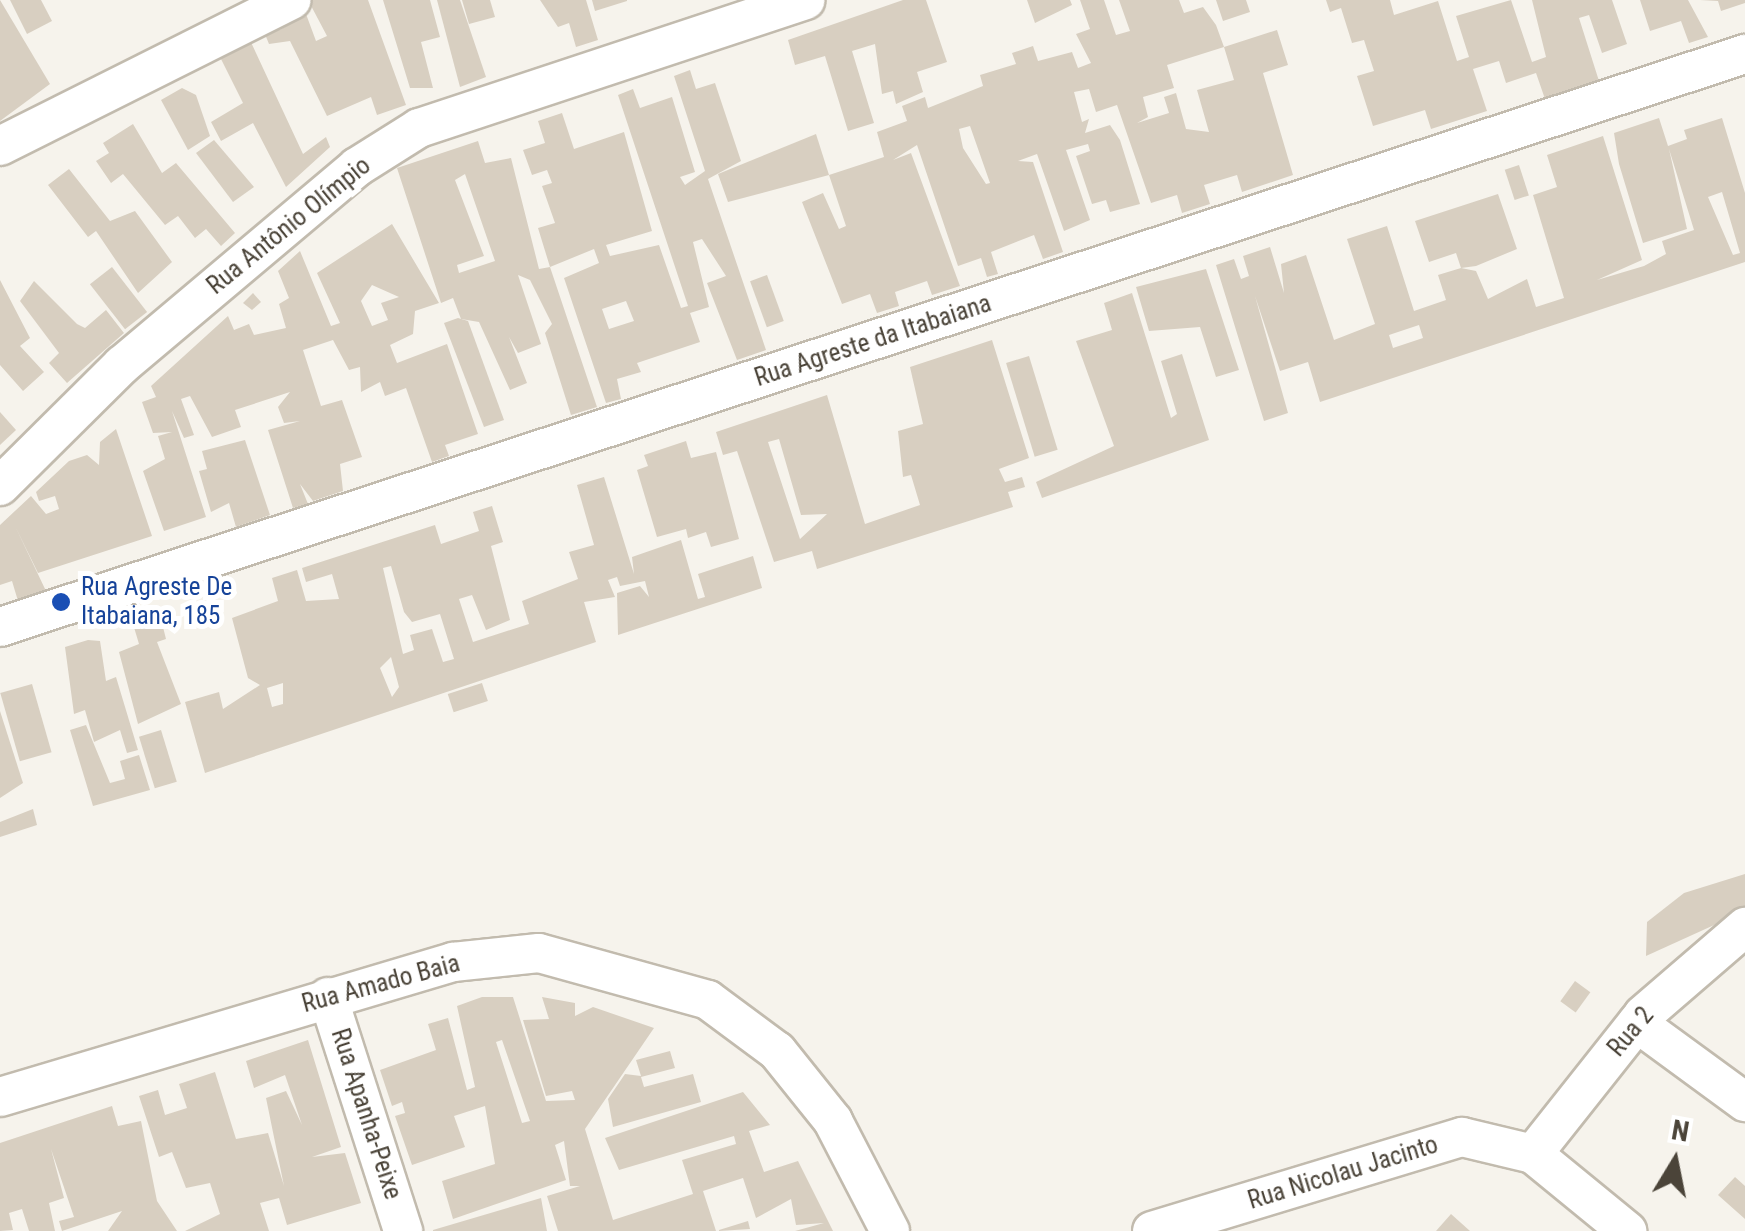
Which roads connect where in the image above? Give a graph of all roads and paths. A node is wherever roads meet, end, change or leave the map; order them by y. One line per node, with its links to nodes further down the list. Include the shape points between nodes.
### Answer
1 (291, 0): 4 (street)
2 (804, 0): 5 (street, Rua Antônio Olímpio, via 419,128 357,167 137,352)
3 (1745, 54): 6 (street, Rua Agreste da Itabaiana)
4 (0, 146)
5 (0, 486)
6 (0, 627)
7 (1745, 927): 9 (street, Rua 2)
8 (328, 996): 10 (street, Rua Amado Baia); 13 (street, Rua Apanha-Peixe); 14 (street, Rua Amado Baia, via 453,962 539,953 708,1000 777,1051 833,1120)
9 (1636, 1024): 11 (street); 12 (street, Rua 2)
10 (0, 1097)
11 (1745, 1102)
12 (1533, 1154): 15 (street, Rua Nicolau Jacinto, via 1462,1137); 16 (street, Rua Nicolau Jacinto)
13 (403, 1231)
14 (890, 1231)
15 (1152, 1231)
16 (1627, 1231)

